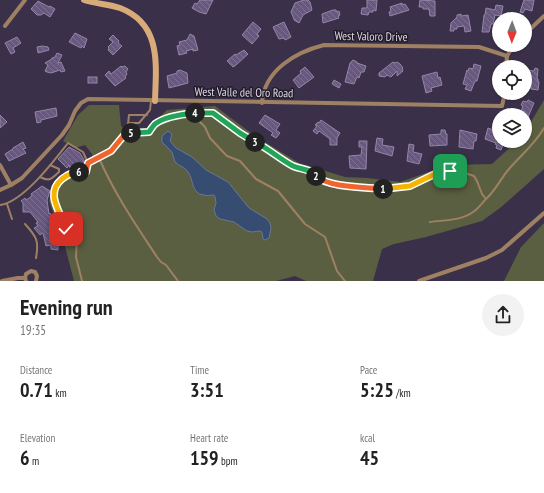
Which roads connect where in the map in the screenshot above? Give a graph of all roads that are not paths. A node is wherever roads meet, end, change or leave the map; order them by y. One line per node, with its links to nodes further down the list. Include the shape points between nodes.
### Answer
1 (25, 0): 5 (street)
2 (84, 0): 3 (street)
3 (107, 2): 11 (street, via 133,15 150,34 155,51)
4 (544, 16): 6 (street)
5 (5, 26)
6 (532, 27)
7 (510, 52): 8 (street)
8 (507, 56): 9 (street); 12 (street, West Valoro Drive, via 479,47 324,45 308,49 283,64 263,93)
9 (507, 60)
10 (503, 100): 12 (street, West Valle del Oro Road, via 502,106)
11 (153, 101): 12 (street, West Valle del Oro Road); 13 (lane); 23 (street, West Valle del Oro Road, via 88,99 81,103 62,134 22,178)
12 (262, 103)
13 (147, 115): 15 (lane, via 139,123); 15 (lane, via 129,115)
14 (180, 115): 17 (lane, via 160,121 149,132); 25 (lane, via 213,113 247,138 294,166 312,172 321,180 332,184 393,189 410,186 443,172 462,172 474,176); 38 (lane, via 199,121 210,138 227,156 240,161 256,179 278,191 305,224 325,237 337,271)
15 (128, 123): 17 (lane)
16 (544, 128): 25 (lane)
17 (125, 134): 18 (lane, via 116,147)
18 (99, 158): 19 (lane); 37 (lane, via 117,196 157,257)
19 (88, 163): 21 (lane, via 83,152 68,143); 36 (lane, via 86,172 73,172 63,178 53,193 67,231 77,239 76,257)
20 (0, 165): 23 (street)
21 (50, 165): 22 (lane); 22 (lane, via 59,169 59,172 50,180)
22 (40, 177): 26 (lane)
23 (11, 185): 24 (street, West Valle del Oro Road)
24 (0, 190)
25 (486, 198): 30 (lane, via 468,216)
26 (7, 204): 27 (lane); 29 (lane)
27 (0, 205)
28 (544, 213): 39 (street, via 502,250)
29 (12, 219)
30 (430, 222)
31 (25, 224): 32 (lane, via 33,233 38,245)
32 (36, 258)
33 (26, 279): 34 (street); 35 (street, via 27,273 33,272 37,276)
34 (2, 281)
35 (36, 281)
36 (82, 281)
37 (178, 281)
38 (345, 281)
39 (419, 281)

